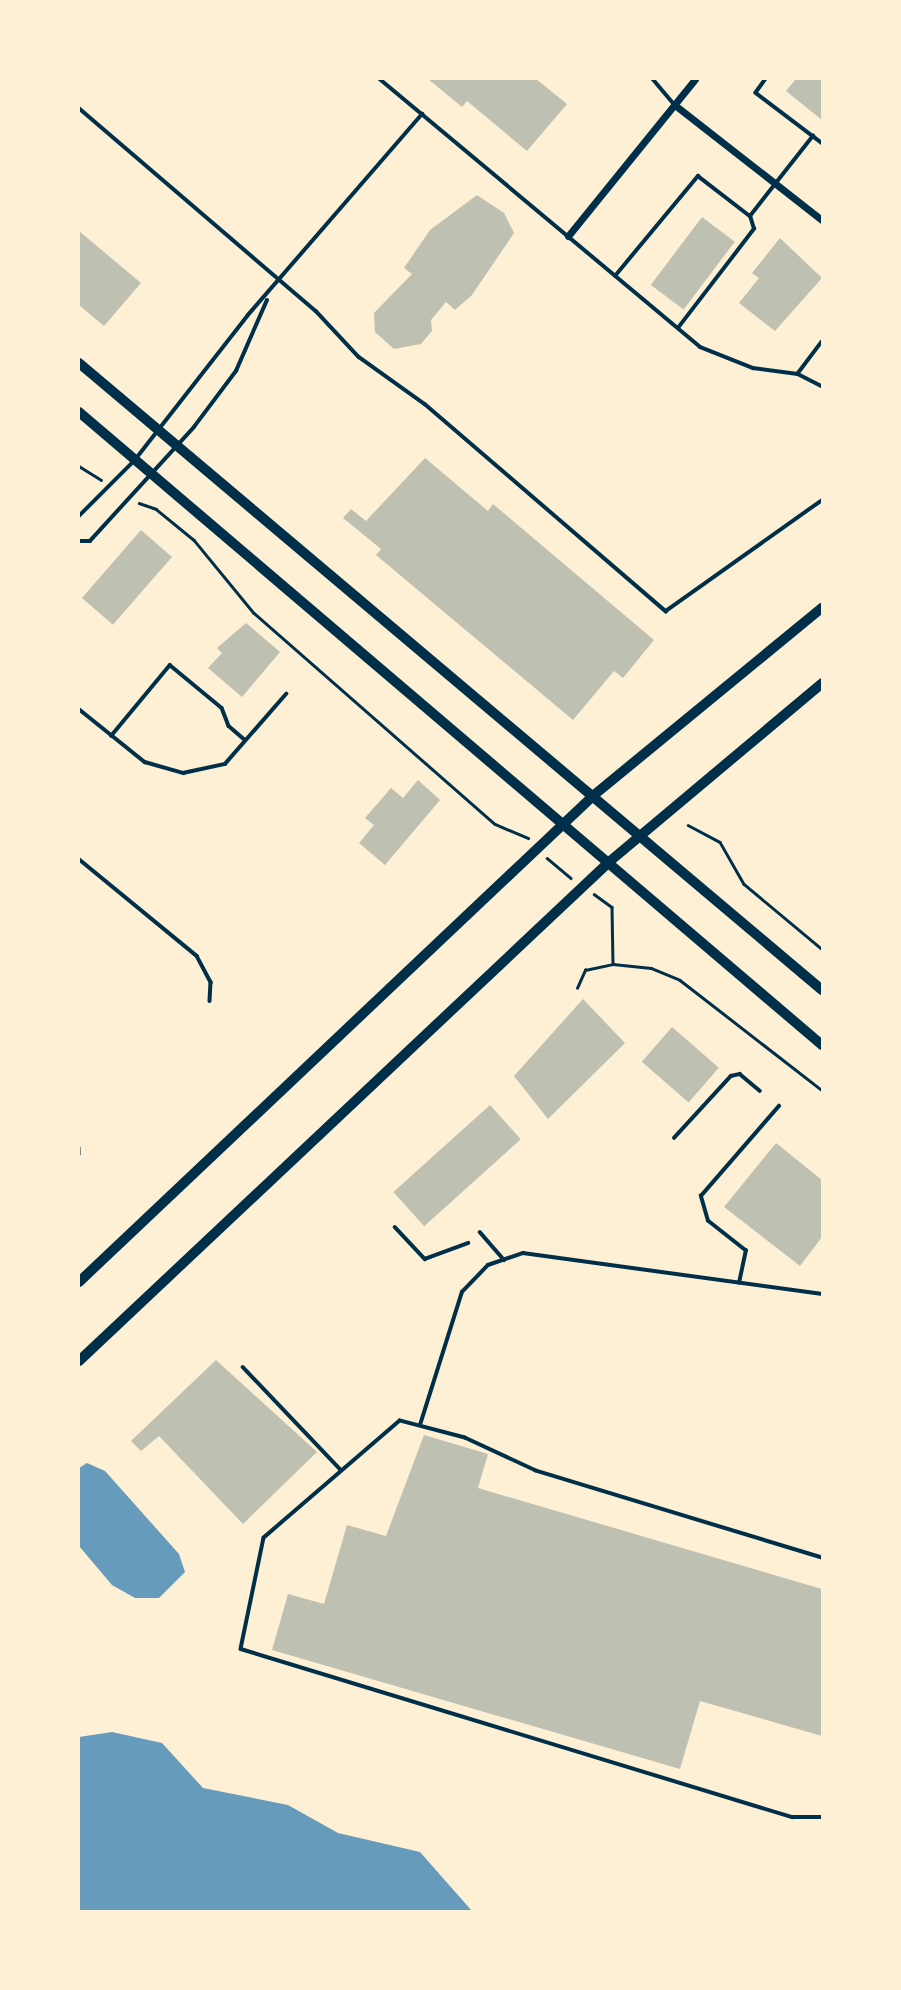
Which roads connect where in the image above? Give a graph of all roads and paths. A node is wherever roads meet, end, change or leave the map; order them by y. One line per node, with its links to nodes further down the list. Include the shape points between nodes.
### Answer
1 (380, 79): 7 (lane)
2 (653, 79): 5 (lane)
3 (695, 79): 5 (street)
4 (766, 79): 8 (lane, via 756,93)
5 (676, 106): 10 (street); 13 (street)
6 (79, 108): 15 (lane)
7 (422, 114): 13 (lane); 15 (lane)
8 (813, 136): 9 (lane); 10 (lane)
9 (822, 143)
10 (777, 186): 11 (lane); 12 (street)
11 (750, 216): 14 (lane, via 698,176); 17 (lane, via 754,229)
12 (822, 220)
13 (568, 236): 14 (lane)
14 (615, 276): 17 (lane)
15 (283, 282): 16 (lane); 30 (lane, via 359,357 425,404 666,611)
16 (268, 299): 23 (lane, via 248,316); 24 (lane, via 236,370)
17 (678, 328): 20 (lane, via 700,347 752,368)
18 (822, 342): 20 (lane)
19 (79, 363): 23 (main road)
20 (798, 374): 21 (lane)
21 (822, 386)
22 (79, 412): 25 (main road)
23 (159, 430): 24 (main road); 25 (lane)
24 (176, 444): 27 (lane); 39 (main road)
25 (134, 461): 27 (main road); 28 (lane)
26 (79, 466): 28 (path)
27 (150, 475): 29 (lane); 40 (main road)
28 (107, 483): 31 (lane)
29 (126, 499): 32 (lane, via 90,541); 43 (path, via 156,509 194,540 254,614 495,824 520,831)
30 (822, 500)
31 (79, 516)
32 (79, 541)
33 (822, 608): 39 (main road)
34 (822, 683): 42 (main road)
35 (286, 694): 38 (lane)
36 (79, 709): 37 (lane)
37 (111, 736): 38 (lane, via 145,762 183,773 225,764); 38 (lane, via 170,665 222,708 229,726)
38 (246, 740)
39 (594, 795): 40 (main road); 42 (main road)
40 (564, 824): 43 (main road); 45 (main road)
41 (688, 825): 47 (path, via 720,842 744,884)
42 (640, 835): 45 (main road); 50 (main road)
43 (539, 847): 46 (path, via 552,865); 63 (main road)
44 (79, 859): 51 (lane, via 197,956 211,982)
45 (610, 862): 46 (main road); 52 (main road)
46 (583, 887): 48 (path, via 612,907); 66 (main road)
47 (822, 949)
48 (613, 964): 49 (path, via 585,970); 53 (path, via 680,980)
49 (577, 988)
50 (822, 990)
51 (210, 1001)
52 (822, 1045)
53 (822, 1090)
54 (760, 1091): 56 (lane, via 740,1074 731,1076)
55 (779, 1106): 64 (lane, via 701,1196 708,1221 746,1251)
56 (674, 1138)
57 (79, 1148): 58 (lane)
58 (79, 1154)
59 (395, 1227): 61 (lane, via 425,1259)
60 (480, 1233): 62 (lane)
61 (468, 1243)
62 (504, 1259): 64 (lane, via 523,1253); 68 (lane, via 488,1265 462,1292)
63 (79, 1282)
64 (739, 1283): 65 (lane)
65 (822, 1294)
66 (79, 1361)
67 (243, 1367): 69 (lane)
68 (420, 1425): 69 (lane, via 391,1423); 70 (lane, via 536,1471)
69 (340, 1469): 71 (lane, via 264,1538 241,1649 792,1817)
70 (822, 1558)
71 (822, 1817)

